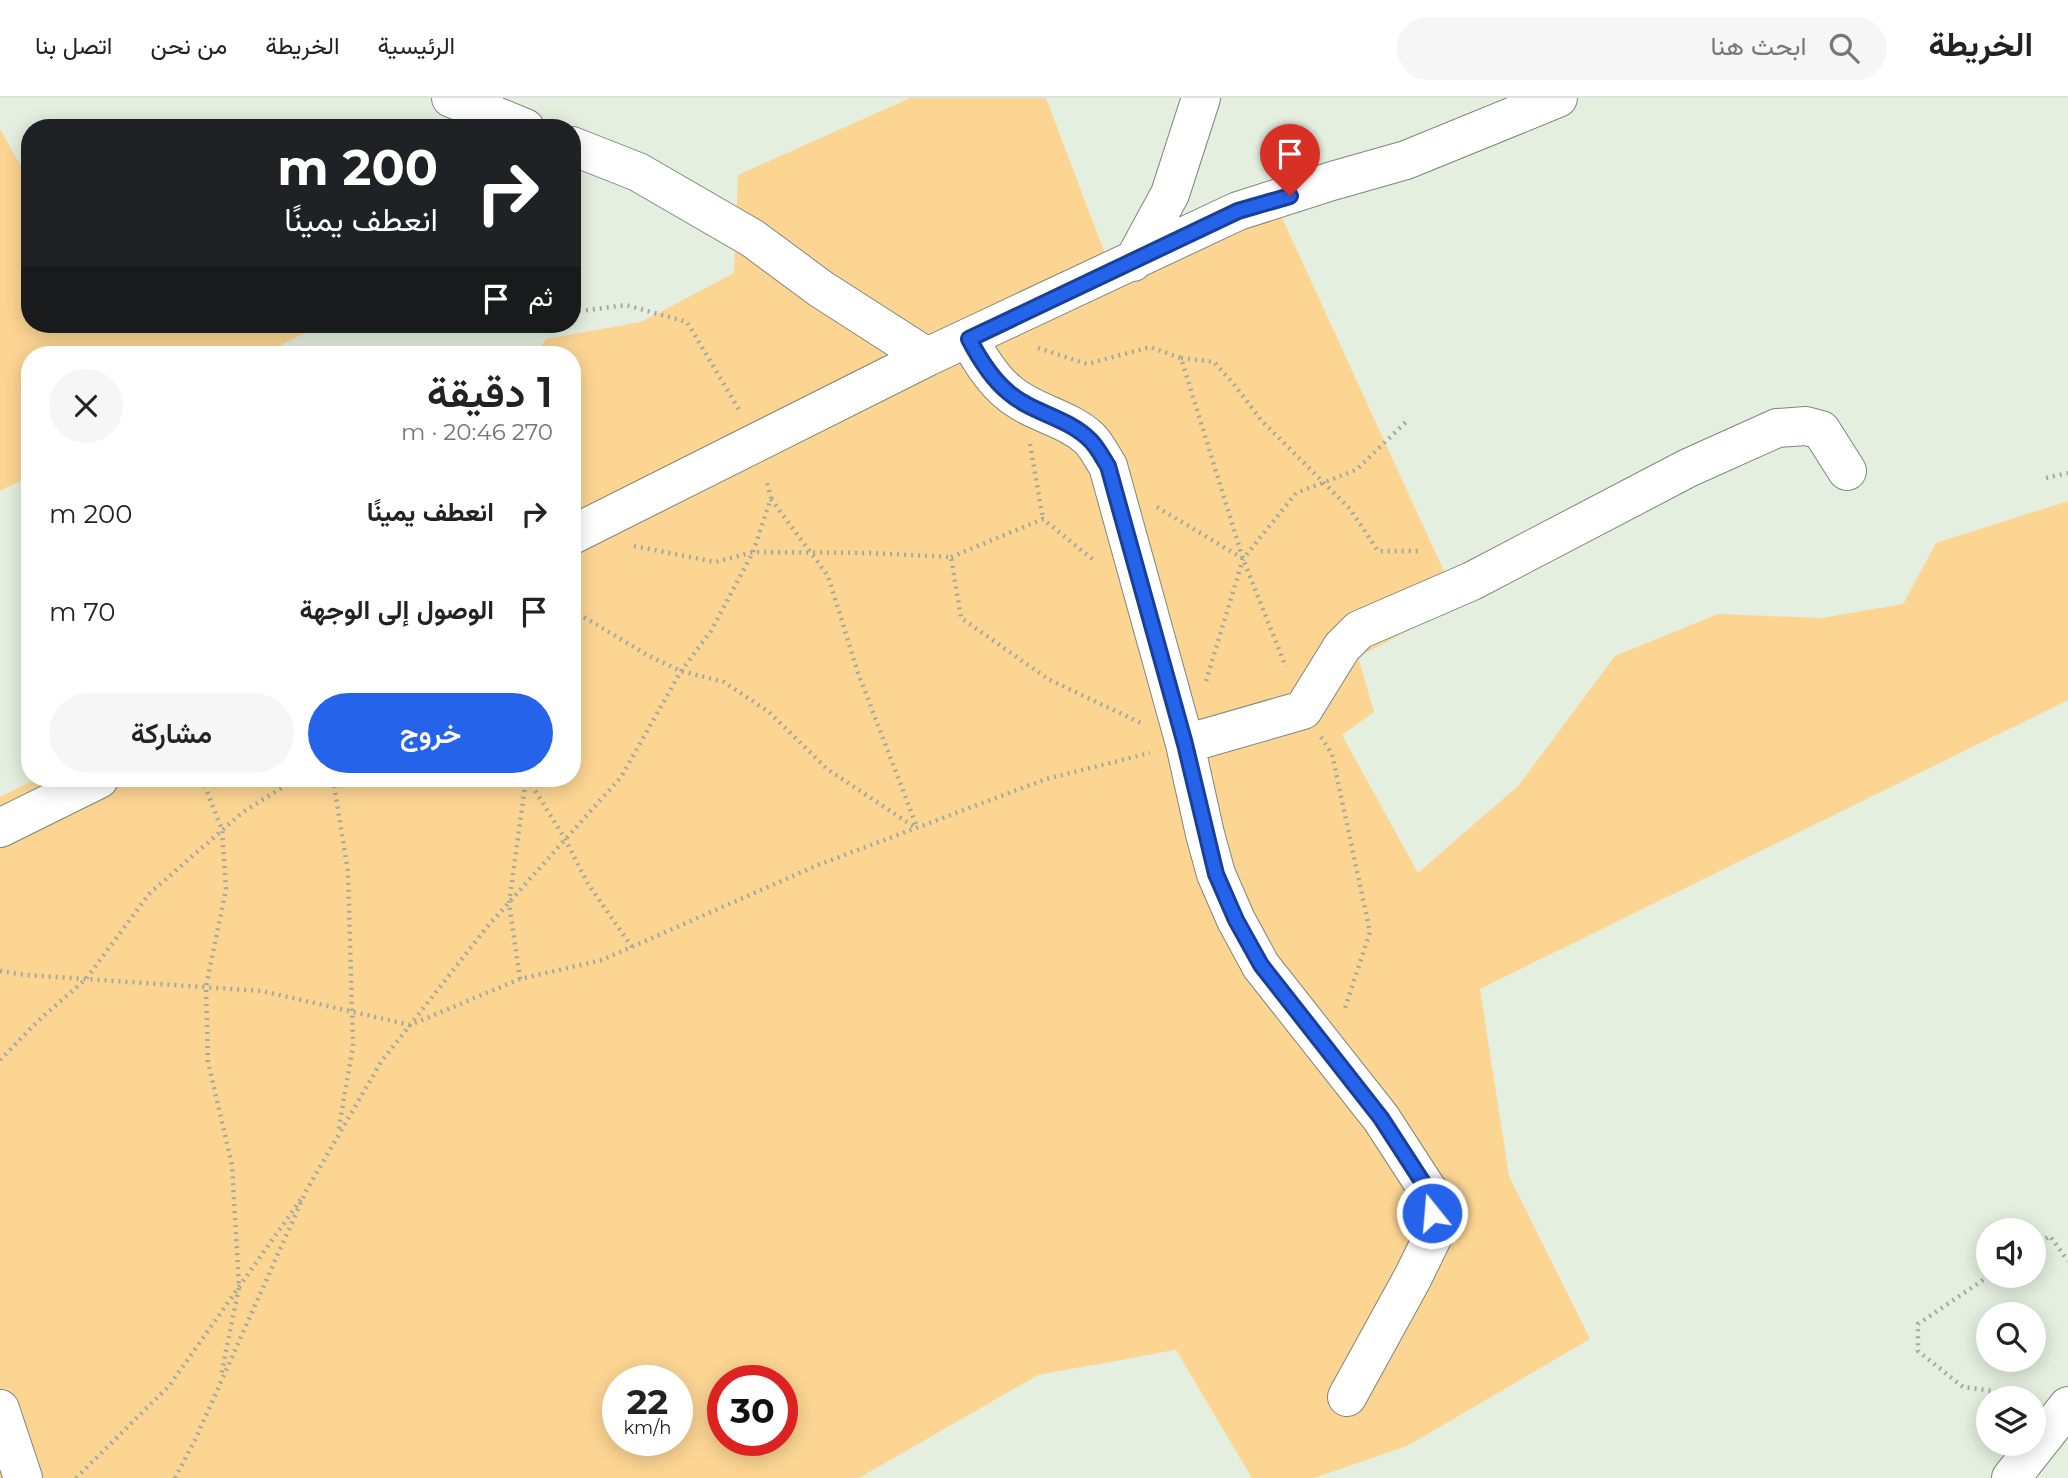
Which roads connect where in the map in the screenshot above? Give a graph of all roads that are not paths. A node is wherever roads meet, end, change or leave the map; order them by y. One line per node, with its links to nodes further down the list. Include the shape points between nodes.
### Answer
1 (451, 98): 4 (street)
2 (1201, 98): 6 (street, via 1170,194)
3 (1558, 98): 6 (street, via 1406,160 1238,211)
4 (503, 119)
5 (581, 150): 8 (street, via 638,173 752,238)
6 (1133, 262): 7 (street)
7 (969, 339): 8 (street); 11 (street, via 1008,392 1091,440 1108,466)
8 (927, 357): 10 (street)
9 (1847, 471): 11 (street, via 1821,430 1777,428 1688,468 1472,581 1359,630 1342,647 1303,710)
10 (581, 530)
11 (1185, 744): 14 (street, via 1216,874 1236,920 1261,965 1381,1118 1429,1192 1434,1234)
12 (83, 787): 13 (street)
13 (0, 828)
14 (1347, 1397)
15 (2052, 1401): 18 (street)
16 (0, 1409): 17 (street)
17 (23, 1478)
18 (2011, 1478)

